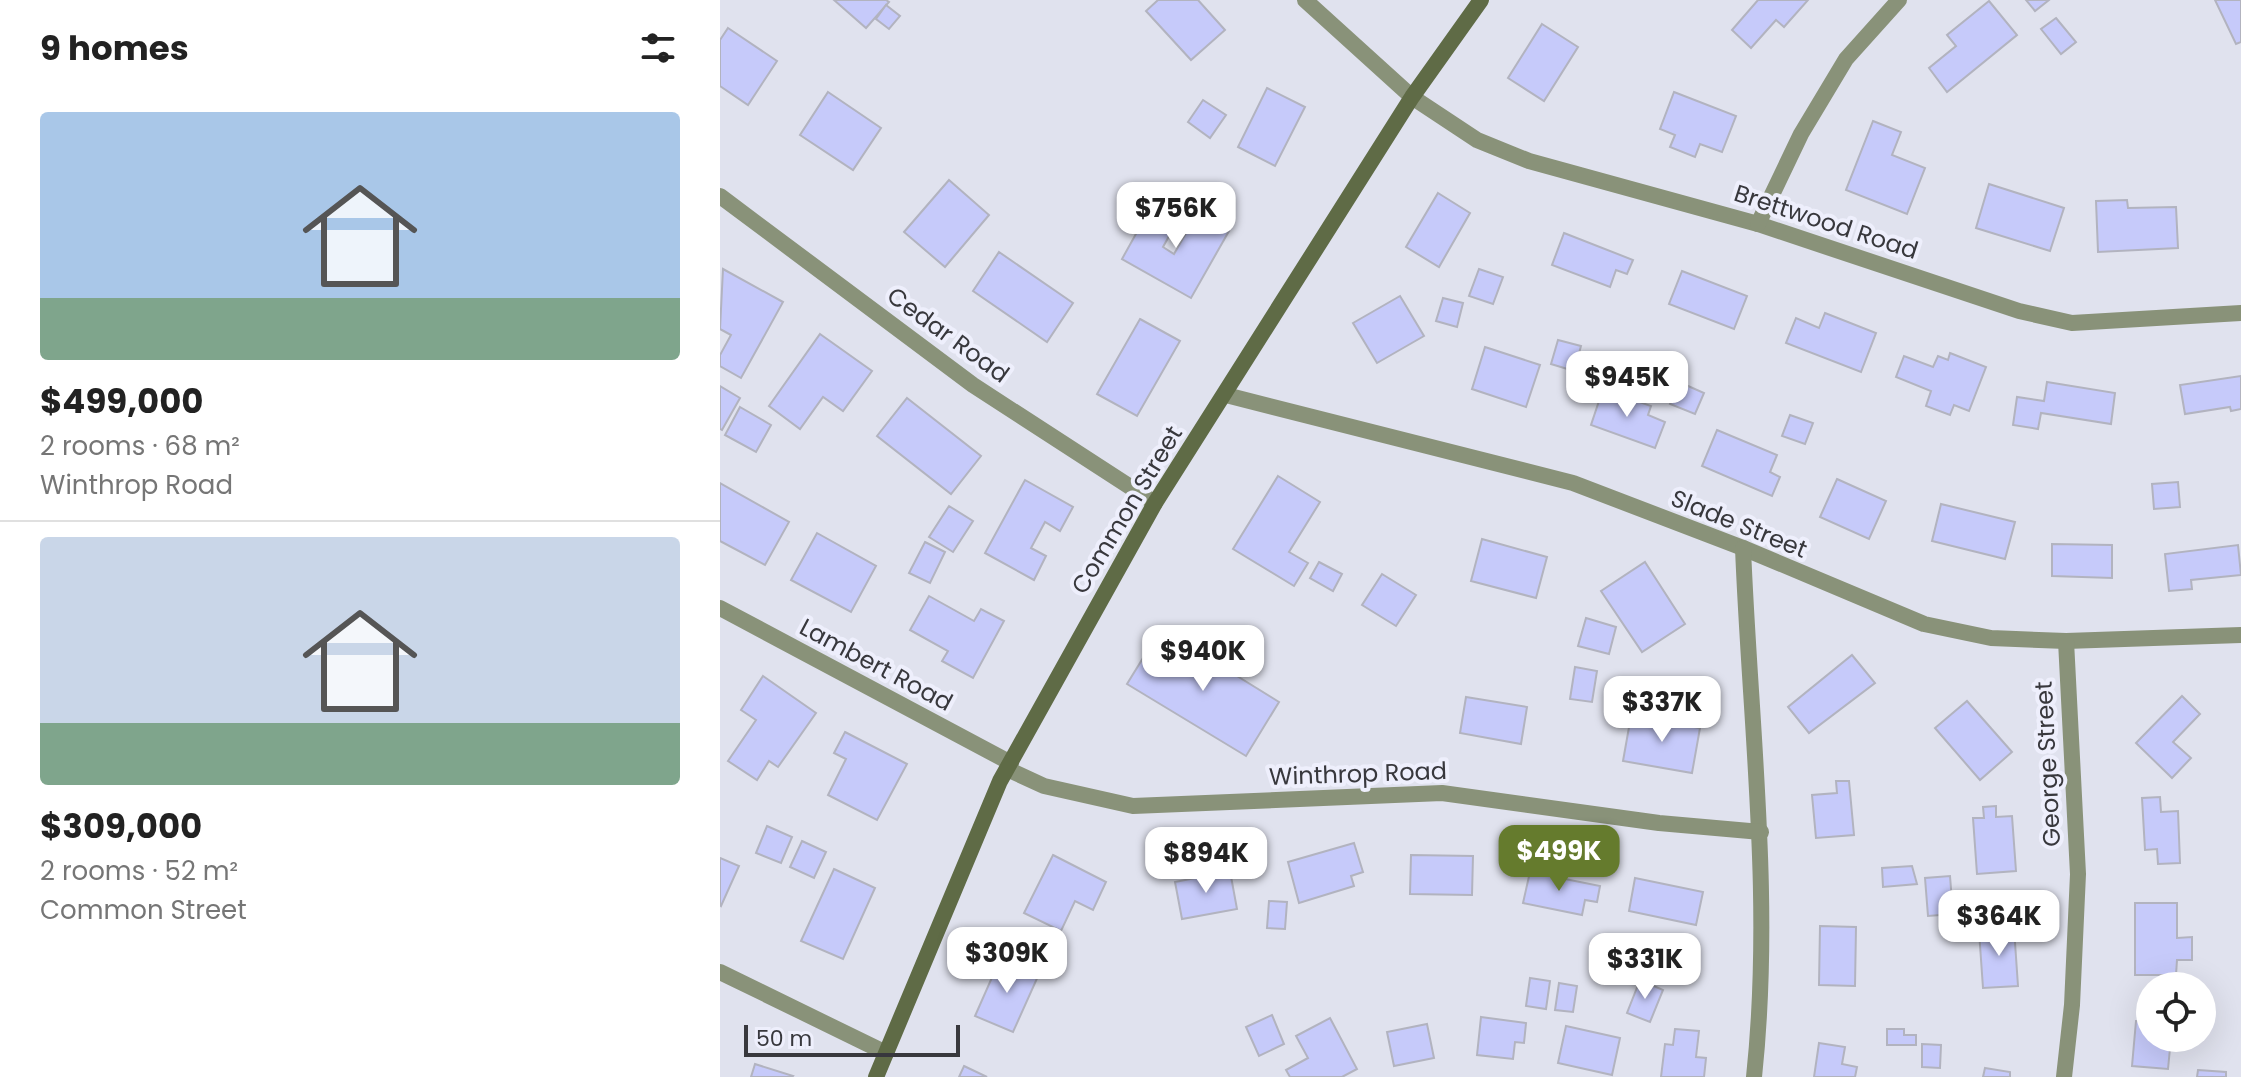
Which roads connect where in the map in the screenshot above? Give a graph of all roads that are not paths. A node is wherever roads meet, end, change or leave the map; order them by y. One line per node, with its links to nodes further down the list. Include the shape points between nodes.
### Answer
1 (1305, 0): 4 (street, Brettwood Road)
2 (1481, 0): 4 (main road, Common Street)
3 (1899, 0): 6 (street, via 1846,59 1801,134)
4 (1412, 97): 6 (street, Brettwood Road, via 1477,140 1529,161); 8 (main road, Common Street)
5 (720, 196): 9 (street, Cedar Road, via 973,385)
6 (1758, 224): 7 (street, Brettwood Road, via 2019,311 2072,323)
7 (2241, 313)
8 (1226, 395): 9 (main road, Common Street); 10 (street, Slade Street, via 1573,483)
9 (1155, 503): 14 (main road, Common Street)
10 (1743, 548): 13 (street, Slade Street, via 1924,624 1991,638); 15 (street)
11 (720, 608): 14 (street, Lambert Road)
12 (2241, 635): 13 (street, Slade Street)
13 (2066, 641): 20 (street, George Street, via 2078,874)
14 (1009, 766): 15 (street, Winthrop Road, via 1044,786 1133,806 1442,793); 17 (main road, Common Street)
15 (1761, 832): 19 (street, via 1763,996)
16 (720, 972): 17 (street)
17 (886, 1053): 18 (main road, Common Street)
18 (876, 1077)
19 (1754, 1077)
20 (2064, 1077)

